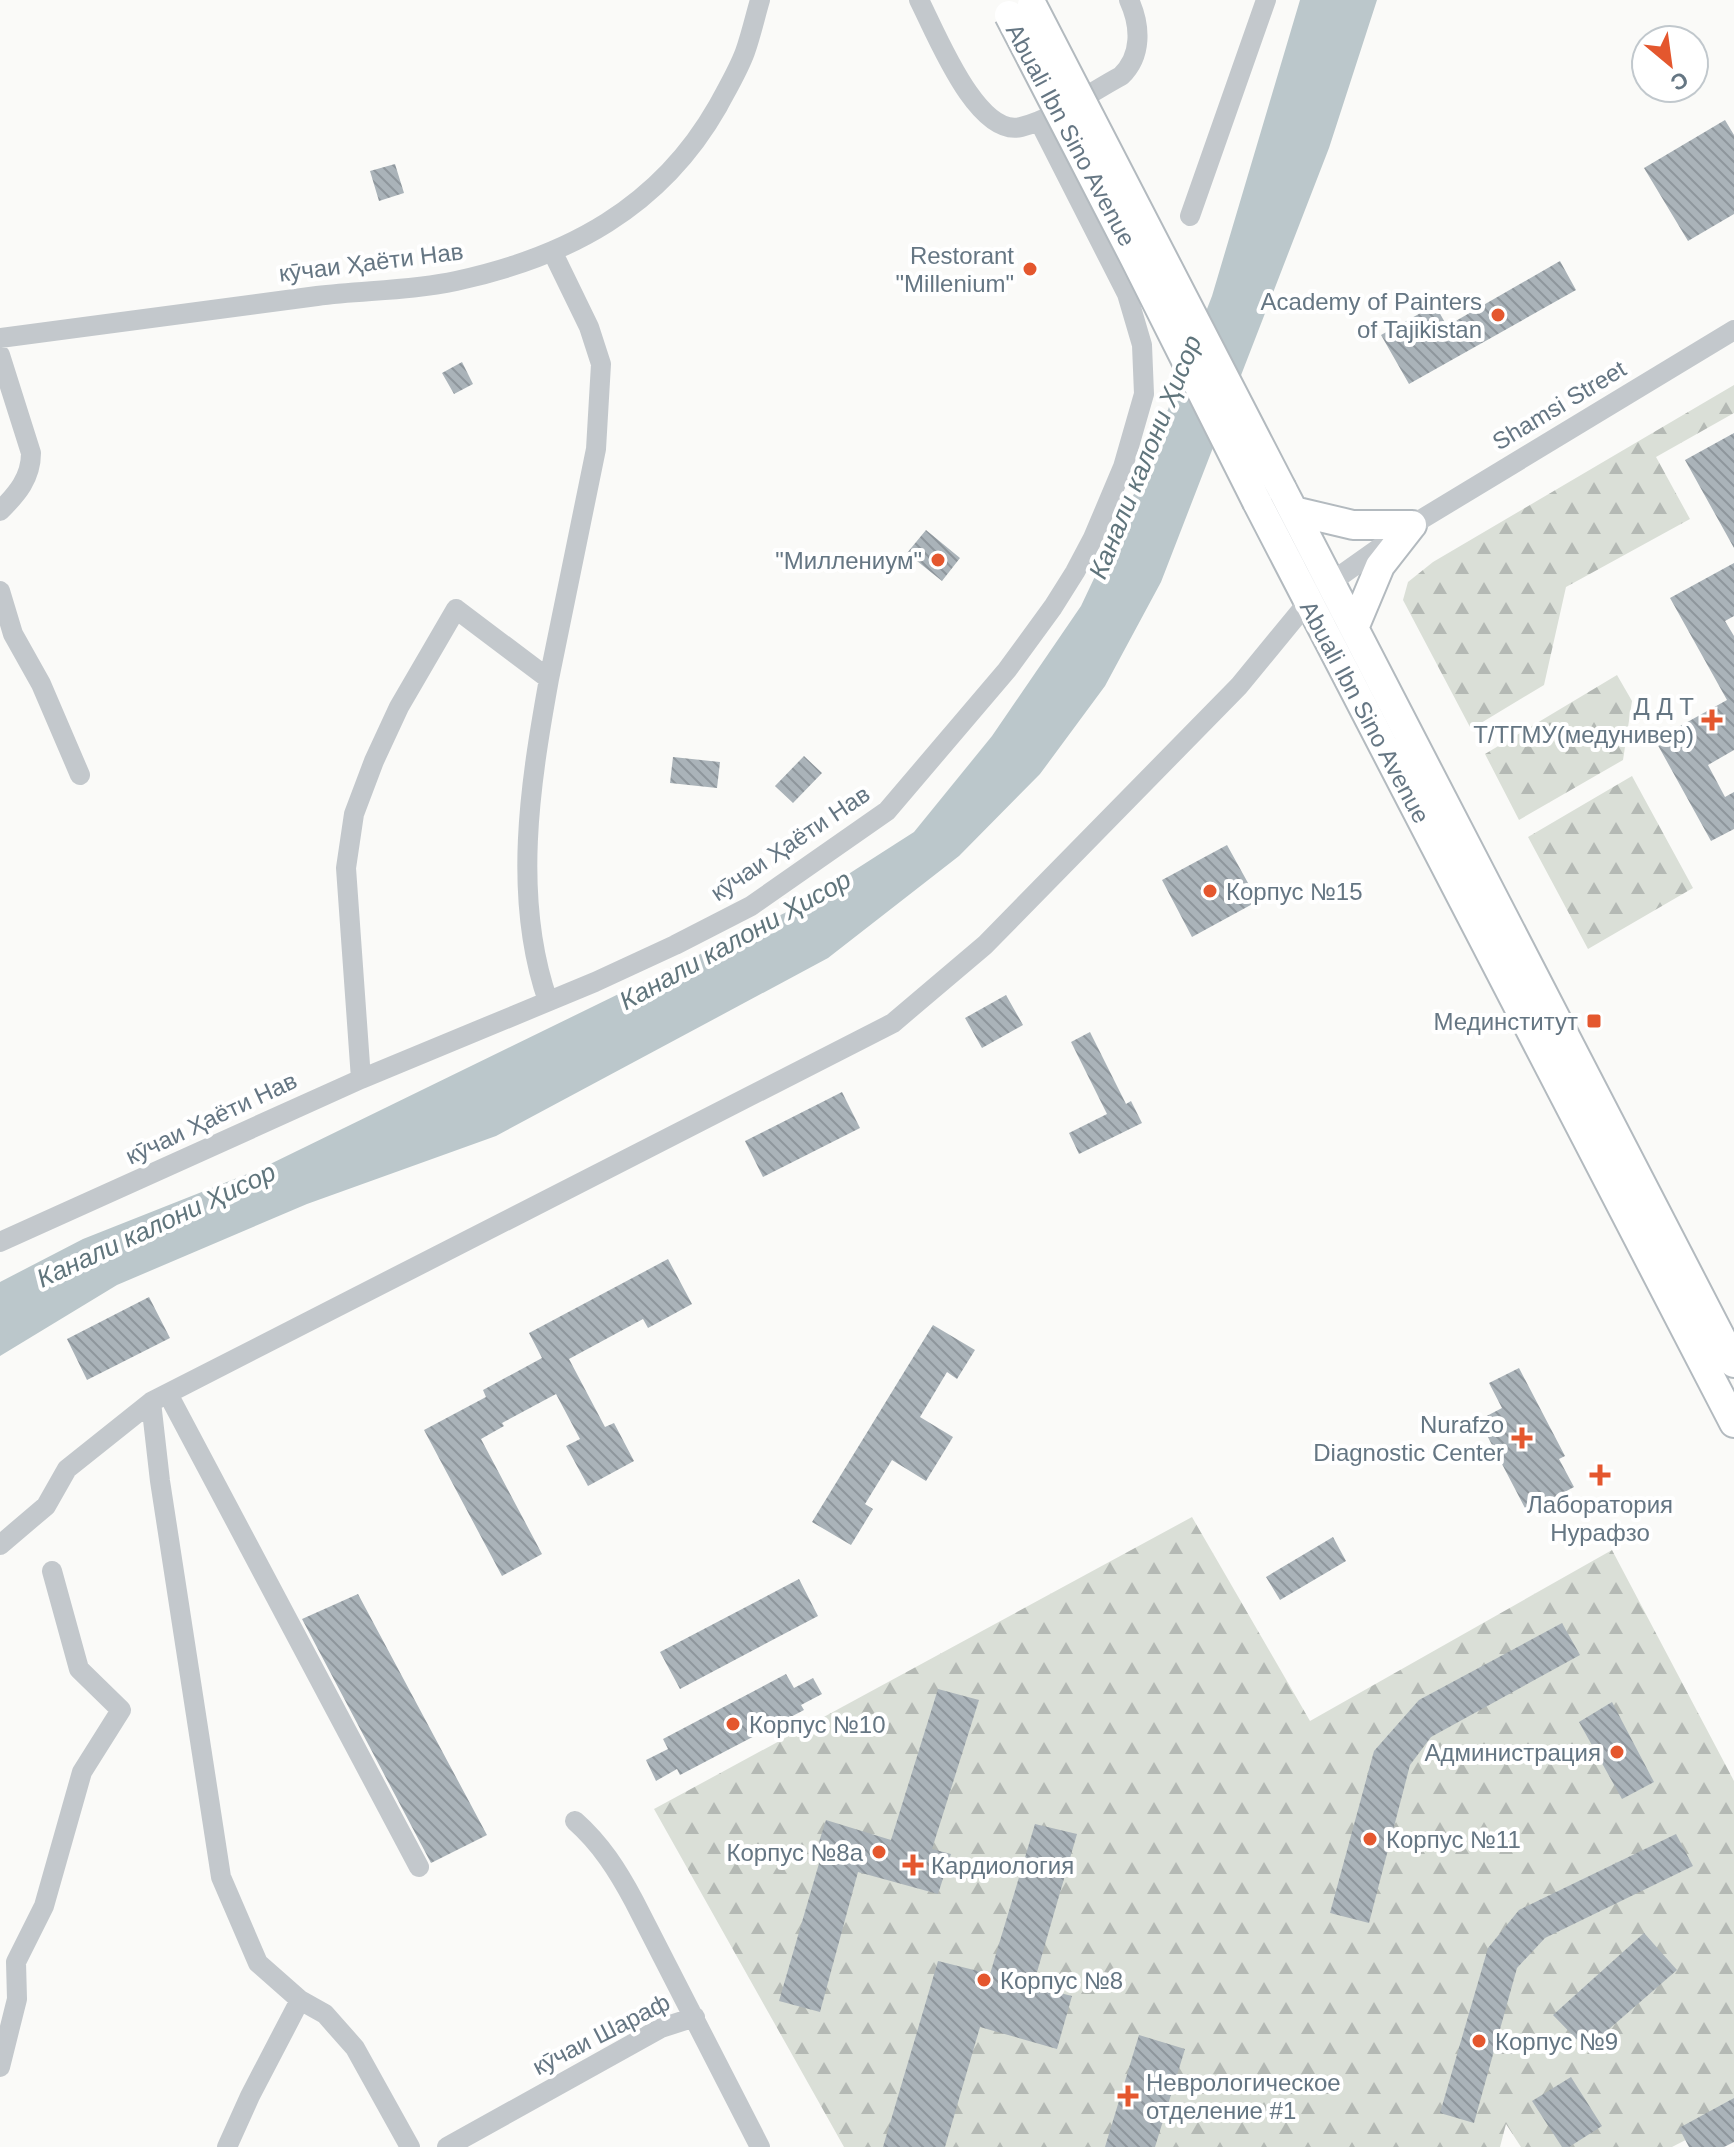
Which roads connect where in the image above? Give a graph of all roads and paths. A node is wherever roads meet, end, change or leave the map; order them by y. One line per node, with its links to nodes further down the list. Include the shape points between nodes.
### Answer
1 (760, 0): 8 (street, кӯчаи Ҳаёти Нав, via 728,89 660,184 607,225)
2 (919, 0): 6 (street, via 976,106 1003,127)
3 (1129, 0): 6 (street, via 1137,38 1131,67)
4 (1266, 0): 7 (street)
5 (1018, 5): 12 (main road, Abuali Ibn Sino Avenue, bridge); 17 (main road, Abuali Ibn Sino Avenue, bridge, via 1135,259)
6 (1039, 121): 21 (street, кӯчаи Ҳаёти Нав, via 1127,294 1145,371 1144,394 1123,467 1075,572 1007,670 887,811 751,906)
7 (1190, 216)
8 (553, 253): 10 (street, кӯчаи Ҳаёти Нав, via 455,281); 19 (street, via 601,364 596,449)
9 (1734, 330): 14 (street, Shamsi Street)
10 (0, 338)
11 (0, 355): 13 (street, via 31,453 31,467)
12 (1288, 500): 14 (main road, via 1353,525); 15 (main road, Abuali Ibn Sino Avenue)
13 (0, 511)
14 (1412, 525): 15 (street, Shamsi Street); 18 (main road, via 1380,566)
15 (1330, 583): 17 (street, Shamsi Street); 18 (main road, Abuali Ibn Sino Avenue)
16 (0, 591): 20 (street, via 13,634)
17 (1308, 602): 25 (street, Shamsi Street, via 1239,686 985,945 893,1023); 26 (main road, Abuali Ibn Sino Avenue)
18 (1354, 628): 24 (main road, Abuali Ibn Sino Avenue)
19 (549, 679): 21 (street, via 529,842 528,914); 22 (street, via 456,609 386,734 354,814 346,868)
20 (80, 775)
21 (548, 1001): 22 (street, кӯчаи Ҳаёти Нав)
22 (361, 1079): 23 (street, кӯчаи Ҳаёти Нав)
23 (0, 1242)
24 (1734, 1363)
25 (160, 1398): 27 (street, Shamsi Street, via 67,1469 46,1506); 30 (street); 31 (street, via 160,1481 221,1877 258,1963)
26 (1734, 1423)
27 (0, 1545)
28 (52, 1571): 33 (street, via 79,1669 121,1710 82,1772 44,1906 16,1962 17,1999)
29 (575, 1821): 32 (street, via 613,1863)
30 (419, 1867)
31 (300, 2000): 34 (street); 35 (street, via 325,2014 355,2048)
32 (695, 2017): 36 (street, кӯчаи Шараф, via 648,2035); 37 (street, кӯчаи Шараф)
33 (0, 2067)
34 (227, 2147)
35 (410, 2147)
36 (447, 2147)
37 (760, 2147)

